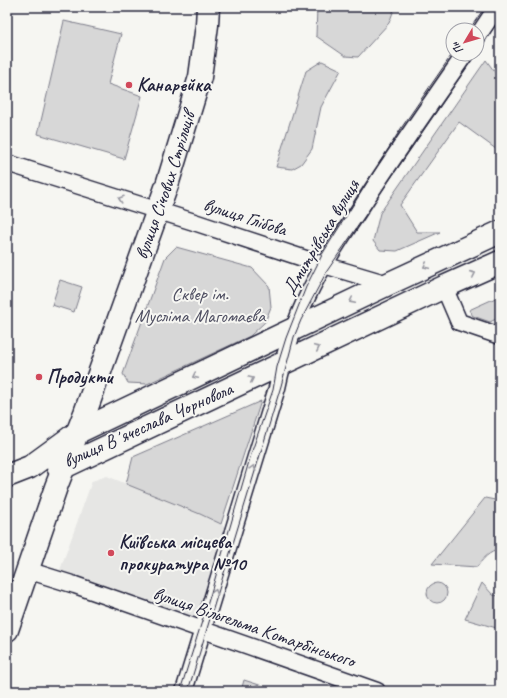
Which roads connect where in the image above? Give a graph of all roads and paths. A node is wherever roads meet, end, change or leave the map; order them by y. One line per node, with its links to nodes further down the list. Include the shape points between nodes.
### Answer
1 (208, 7): 6 (main road, вулиця Січових Стрільців, via 200,77)
2 (498, 7): 3 (street)
3 (485, 26)
4 (459, 62): 9 (street, Дмитрівська вулиця, via 374,186)
5 (7, 163): 6 (street, вулиця Глібова, one-way to 5)
6 (158, 211): 9 (street, вулиця Глібова); 15 (main road, вулиця Січових Стрільців)
7 (500, 232): 10 (main road, вулиця Вʼячеслава Чорновола, one-way to 10)
8 (500, 262): 11 (main road, вулиця Вʼячеслава Чорновола, one-way to 8)
9 (324, 265): 10 (street, вулиця Глібова); 12 (street, Дмитрівська вулиця)
10 (388, 284): 12 (main road, вулиця Вʼячеслава Чорновола, one-way to 12)
11 (444, 287): 13 (street, via 458,322); 14 (main road, вулиця Вʼячеслава Чорновола, one-way to 11)
12 (293, 329): 14 (street, Дмитрівська вулиця); 15 (main road, вулиця Вʼячеслава Чорновола, one-way to 15)
13 (500, 336)
14 (282, 365): 17 (main road, вулиця Вʼячеслава Чорновола, one-way to 14); 21 (street, Дмитрівська вулиця, one-way to 14)
15 (78, 432): 16 (main road, вулиця Вʼячеслава Чорновола); 17 (main road, вулиця Січових Стрільців)
16 (30, 467): 17 (main road, вулиця Вʼячеслава Чорновола); 18 (main road)
17 (64, 467): 19 (main road, вулиця Січових Стрільців)
18 (7, 476)
19 (19, 576): 20 (main road, вулиця Січових Стрільців); 21 (street, вулиця Вільгельма Котарбінського)
20 (7, 630)
21 (203, 630): 22 (street, Дмитрівська вулиця); 23 (street, вулиця Вільгельма Котарбінського)
22 (184, 691)
23 (377, 691)

